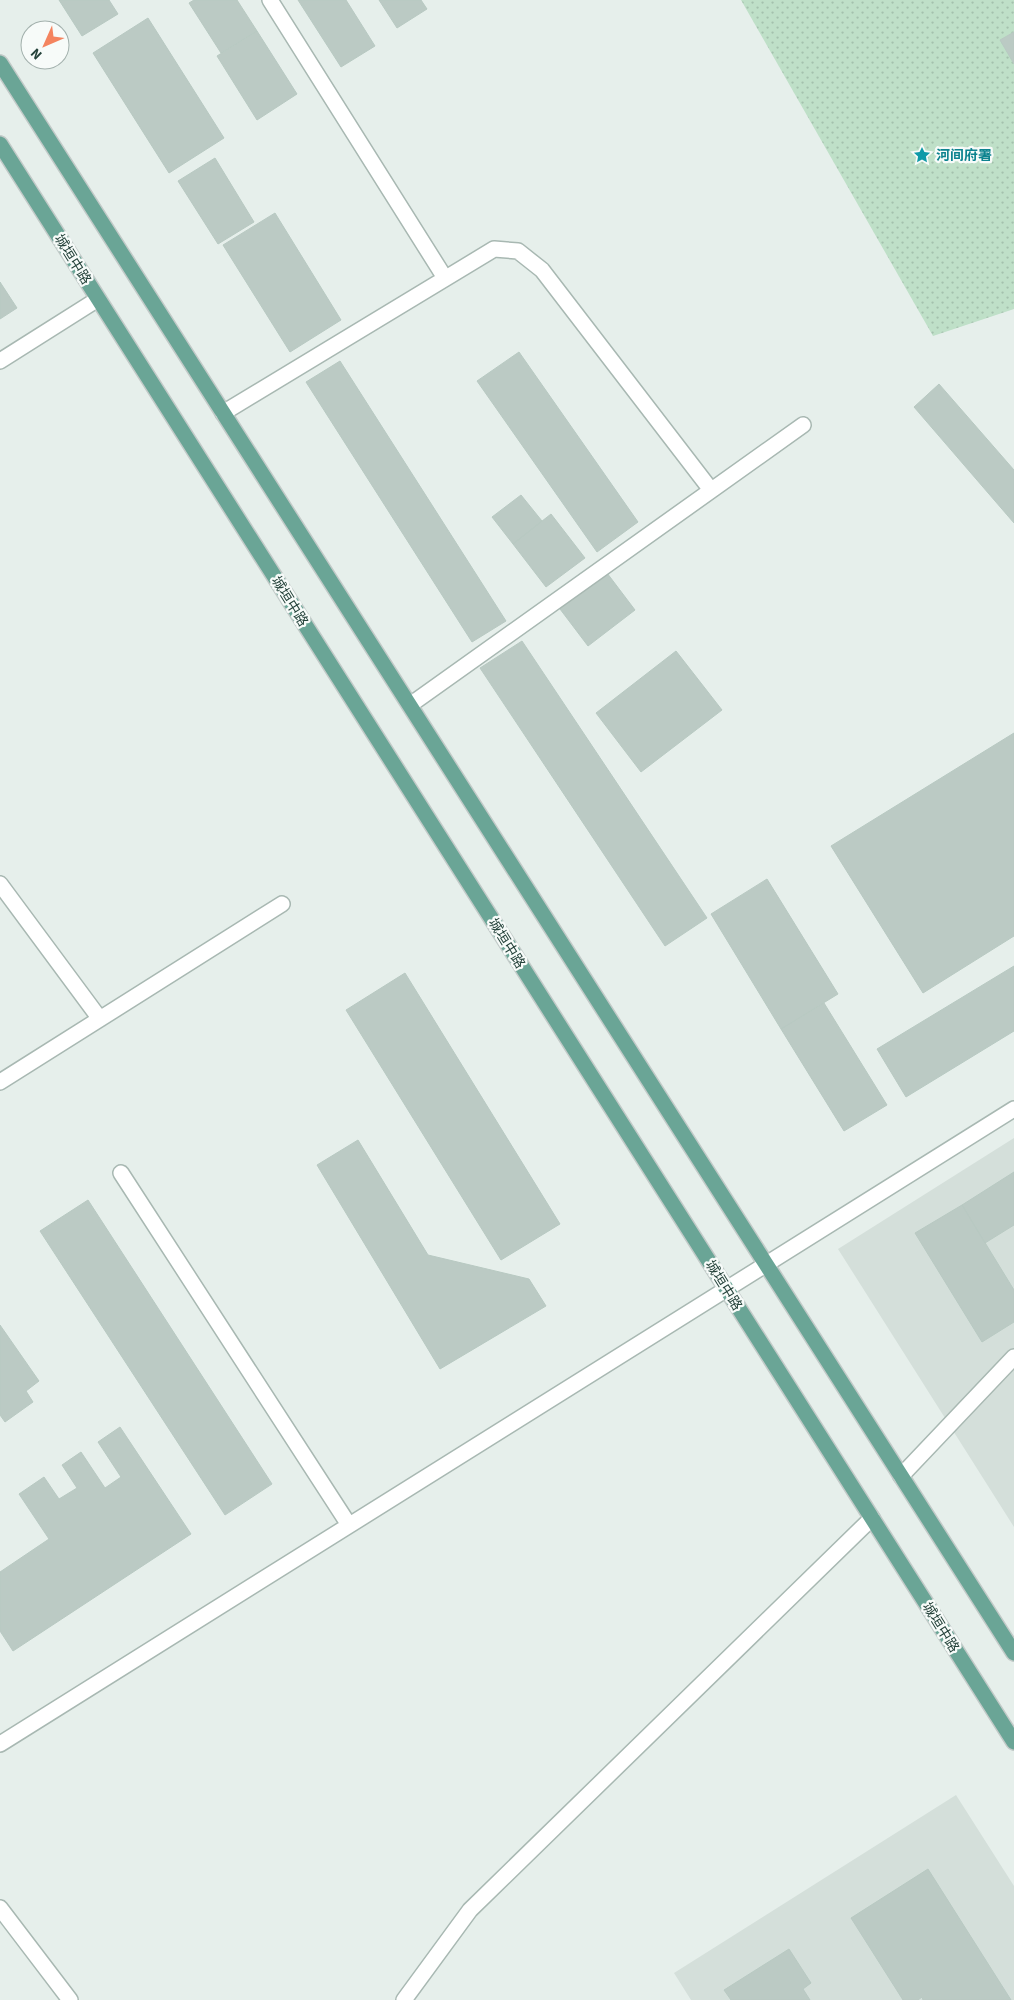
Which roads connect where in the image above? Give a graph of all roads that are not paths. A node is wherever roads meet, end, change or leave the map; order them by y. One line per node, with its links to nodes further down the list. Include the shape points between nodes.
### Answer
1 (270, 0): 4 (street)
2 (0, 63): 7 (main road)
3 (0, 144): 5 (main road, 城垣中路)
4 (445, 278): 7 (street); 9 (street, via 494,249 518,251 542,270)
5 (98, 299): 6 (street); 18 (main road, 城垣中路)
6 (0, 361)
7 (223, 413): 10 (main road)
8 (803, 425): 9 (street)
9 (711, 490): 10 (street)
10 (410, 705): 17 (main road)
11 (0, 884): 13 (street)
12 (282, 904): 13 (street)
13 (100, 1020): 14 (street)
14 (0, 1082)
15 (1014, 1109): 17 (street)
16 (121, 1173): 22 (street)
17 (766, 1264): 18 (street); 20 (main road)
18 (727, 1289): 21 (main road, 城垣中路); 22 (street)
19 (1014, 1357): 20 (street)
20 (901, 1476): 23 (main road)
21 (872, 1518): 24 (main road, 城垣中路); 28 (street, via 470,1910)
22 (349, 1525): 25 (street)
23 (1014, 1653)
24 (1014, 1742)
25 (0, 1744)
26 (0, 1908): 27 (street)
27 (70, 2000)
28 (404, 2000)

